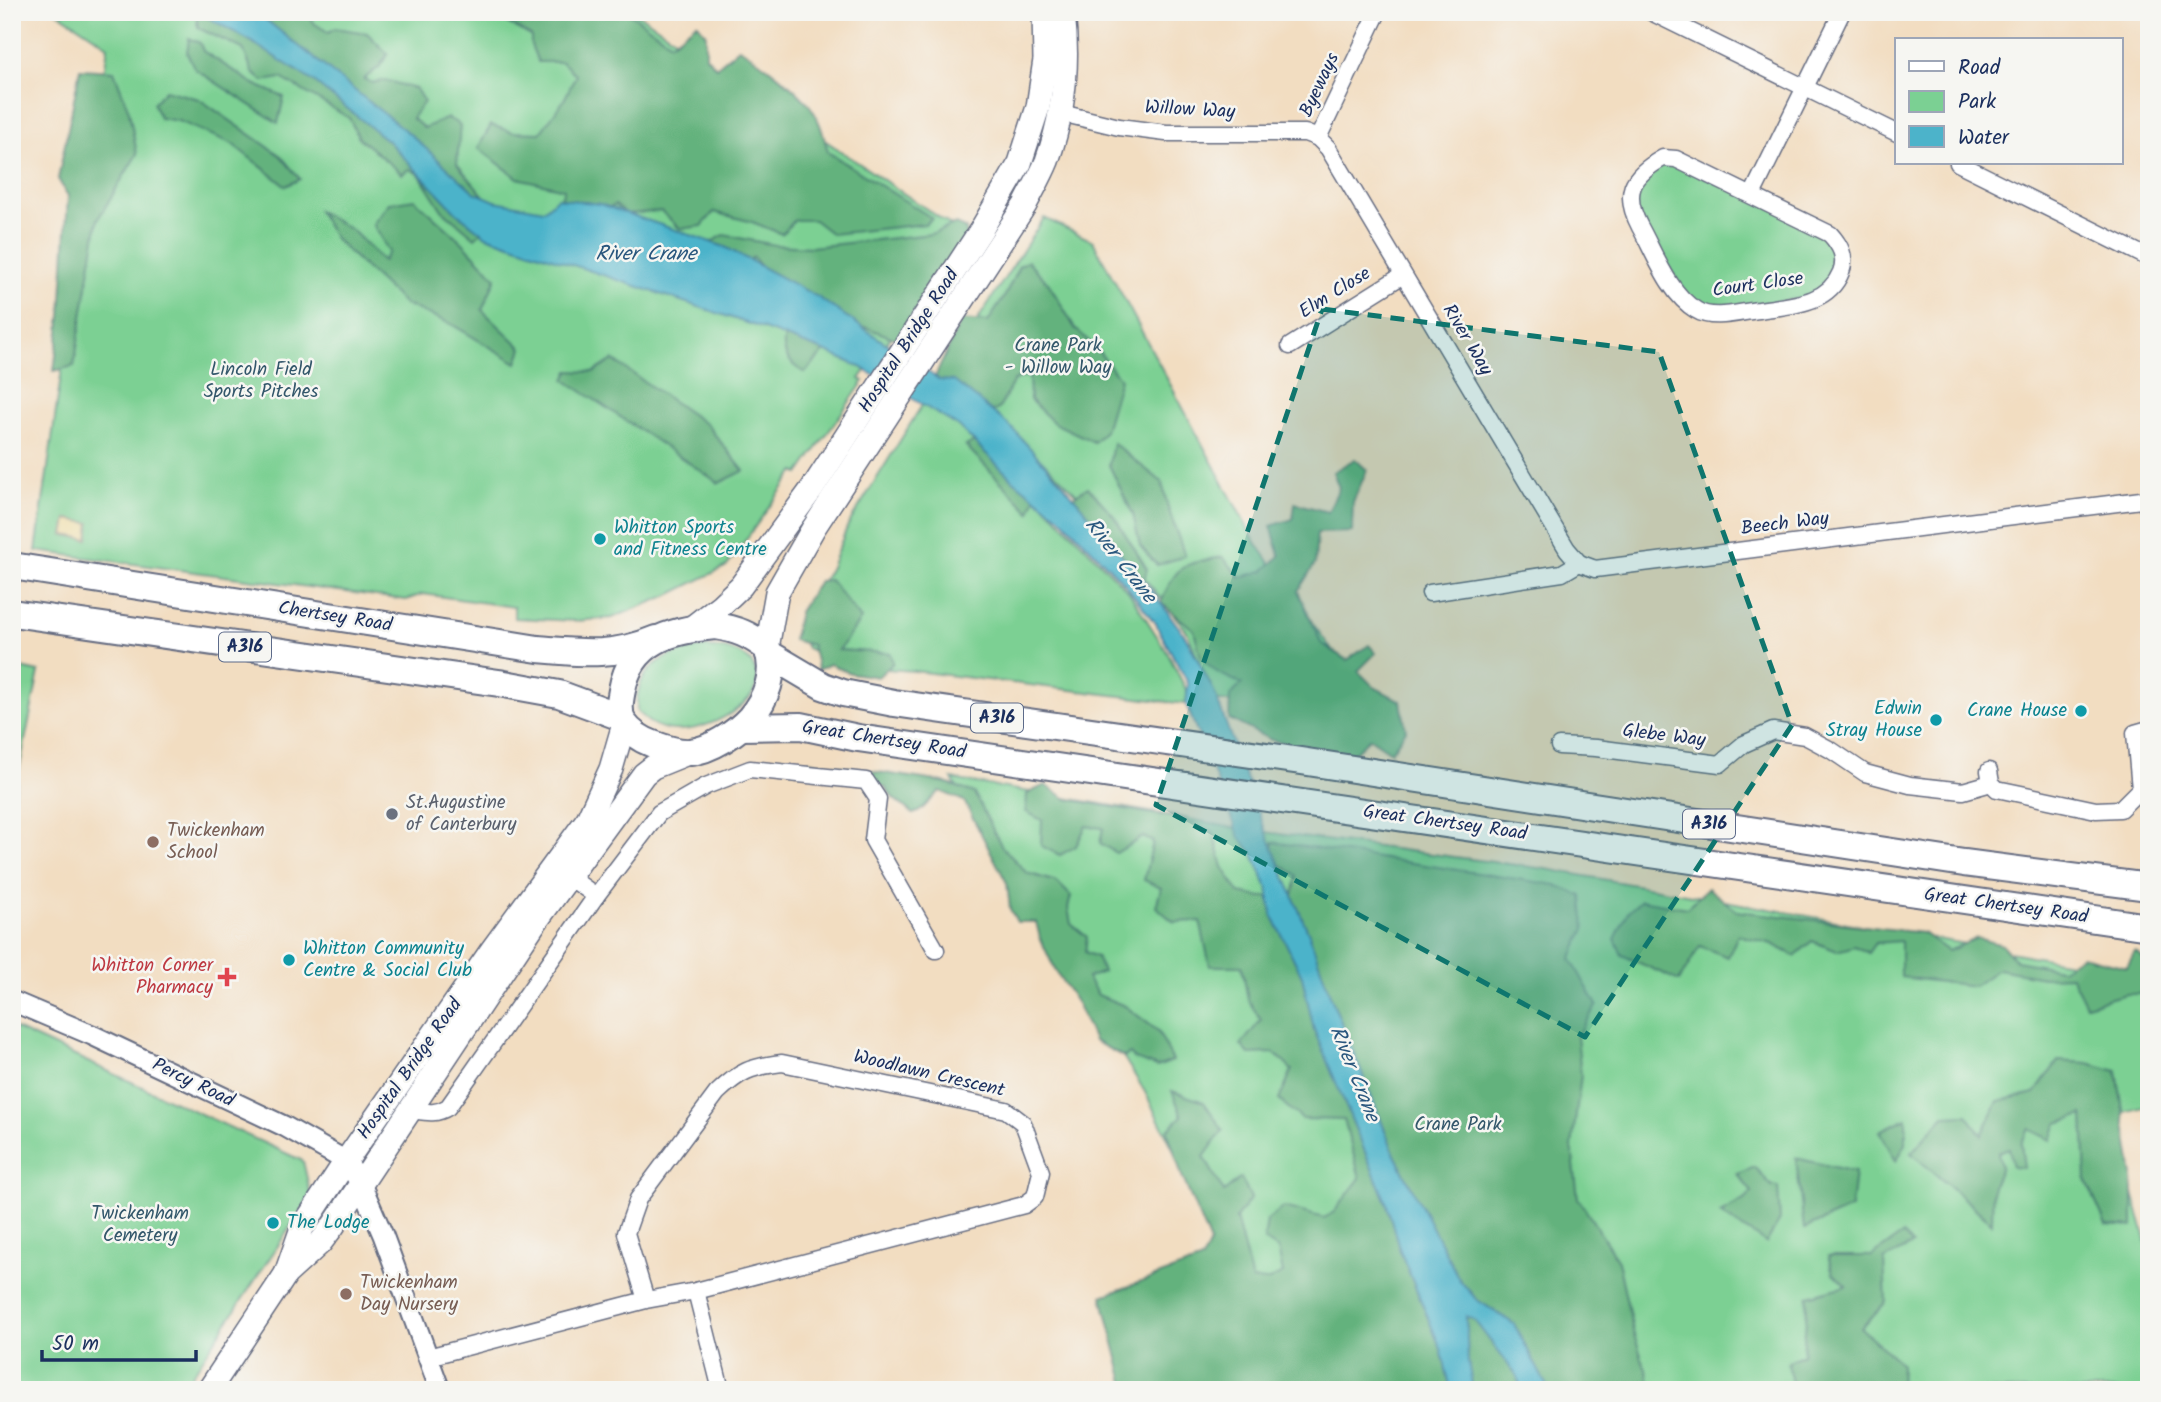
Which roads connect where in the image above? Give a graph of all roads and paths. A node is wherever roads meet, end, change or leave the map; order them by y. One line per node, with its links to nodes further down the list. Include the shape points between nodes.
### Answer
1 (1044, 12): 7 (main road, Hospital Bridge Road, via 1045,60)
2 (1063, 12): 8 (main road, Hospital Bridge Road)
3 (1378, 12): 10 (street, Byeways)
4 (1651, 12): 6 (street)
5 (1842, 12): 6 (street)
6 (1806, 88): 9 (street); 12 (street)
7 (1038, 107): 8 (main road); 13 (main road, Hospital Bridge Road)
8 (1061, 113): 10 (street, Willow Way, via 1166,133 1305,133); 13 (main road, Hospital Bridge Road, via 1046,163 1025,205)
9 (1895, 131)
10 (1318, 138): 15 (street, River Way)
11 (1960, 164): 14 (street)
12 (1752, 195): 12 (street, Court Close, via 1830,234 1842,247 1843,267 1836,284 1822,296 1797,304 1718,315 1698,312 1667,277 1632,212 1633,184 1645,168 1663,158 1676,159)
13 (990, 236): 16 (main road, Hospital Bridge Road)
14 (2149, 258)
15 (1403, 275): 17 (street, Elm Close); 19 (street, River Way)
16 (941, 312): 23 (main road, Hospital Bridge Road, via 867,407 757,566 721,605); 25 (main road, Hospital Bridge Road, via 886,420 813,528 777,592)
17 (1290, 346)
18 (2149, 499): 19 (street, Beech Way, via 1595,569)
19 (1579, 563): 21 (street, Beech Way, via 1562,572)
20 (12, 566): 24 (highway, Chertsey Road / A316, via 538,649 606,653 634,649)
21 (1430, 593)
22 (12, 613): 26 (highway, A316, via 499,683 559,694)
23 (690, 629): 24 (highway, A316); 25 (highway, A316, via 734,628)
24 (656, 639): 26 (highway, via 628,671 622,688)
25 (768, 651): 27 (highway, A316, via 771,679 761,705); 32 (highway, Great Chertsey Road / A316, via 810,679 843,693)
26 (623, 720): 30 (highway, A316, via 642,740); 31 (main road, Hospital Bridge Road, via 611,769)
27 (741, 727): 30 (highway, A316); 34 (highway, Great Chertsey Road / A316, via 800,726)
28 (2149, 729): 29 (street, Glebe Way, via 2135,733 2140,789 2120,809 2096,810 1997,789 1990,777 1963,791 1910,785 1865,773 1805,736 1773,731 1744,744 1720,764)
29 (1559, 746)
30 (690, 752): 31 (main road, Hospital Bridge Road, via 644,774)
31 (561, 871): 33 (street); 37 (main road, Hospital Bridge Road); 38 (main road, Hospital Bridge Road)
32 (2149, 887)
33 (596, 896): 35 (street, via 659,813 706,786 750,769 866,781 878,799 873,840); 37 (street, Hospital Bridge Road, via 448,1107 429,1113)
34 (2149, 927)
35 (936, 950)
36 (12, 1001): 38 (street, Percy Road, via 284,1126)
37 (411, 1110): 39 (main road, Hospital Bridge Road)
38 (346, 1161): 39 (street, Percy Road); 40 (main road, Hospital Bridge Road, via 302,1228)
39 (360, 1184): 40 (main road, Hospital Bridge Road, via 320,1243); 43 (street, Percy Road)
40 (286, 1274): 44 (main road, Hospital Bridge Road)
41 (696, 1292): 42 (street, Woodlawn Crescent); 42 (street, Woodlawn Crescent, via 1024,1205 1035,1197 1041,1172 1023,1123 1006,1110 782,1063 754,1067 717,1093 638,1199 626,1233); 46 (street)
42 (646, 1300): 43 (street, Woodlawn Crescent)
43 (428, 1357): 45 (street, Percy Road)
44 (209, 1390)
45 (440, 1390)
46 (721, 1390)

